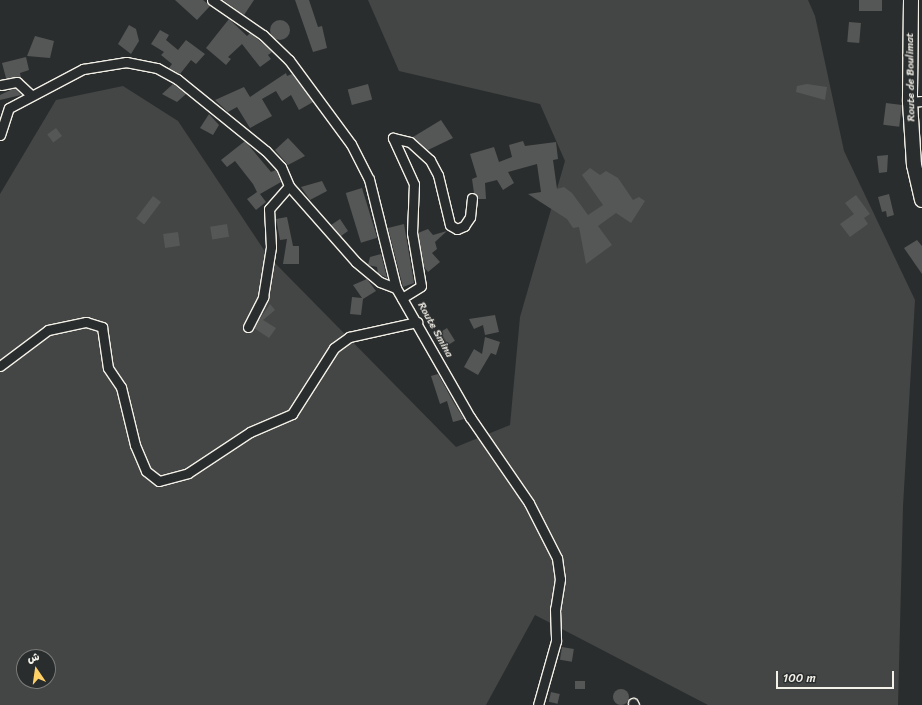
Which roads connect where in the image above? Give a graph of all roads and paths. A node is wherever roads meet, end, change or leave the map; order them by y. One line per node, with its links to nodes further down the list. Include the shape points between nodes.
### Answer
1 (212, 0): 10 (street, Route Smina, via 263,35 289,60 335,118 369,179)
2 (911, 0): 5 (main road, Route de Boulimat)
3 (1, 85): 4 (street, via 17,82)
4 (30, 94): 6 (street, via 9,108); 7 (street, via 83,69 126,62 157,68 177,79 266,151 281,167)
5 (916, 101): 9 (main road, Route de Boulimat, via 914,165)
6 (0, 135)
7 (289, 186): 10 (street, via 356,262 380,282); 13 (street, via 269,209 271,247 263,297)
8 (472, 198): 11 (street, via 470,217 464,226 457,229 450,225 438,175 430,160 410,142 393,138 414,184 412,232 421,286)
9 (922, 200)
10 (396, 288): 11 (street, Route Smina)
11 (402, 298): 12 (street, Route Smina)
12 (417, 322): 14 (street, via 348,337 334,348 292,414 250,432 188,473 159,480 146,471 135,444 122,387 108,368 102,327 86,322 48,330); 15 (street, Route Smina, via 470,417 529,503 557,558 560,578 554,609 556,641)
13 (248, 327)
14 (0, 366)
15 (538, 705)

